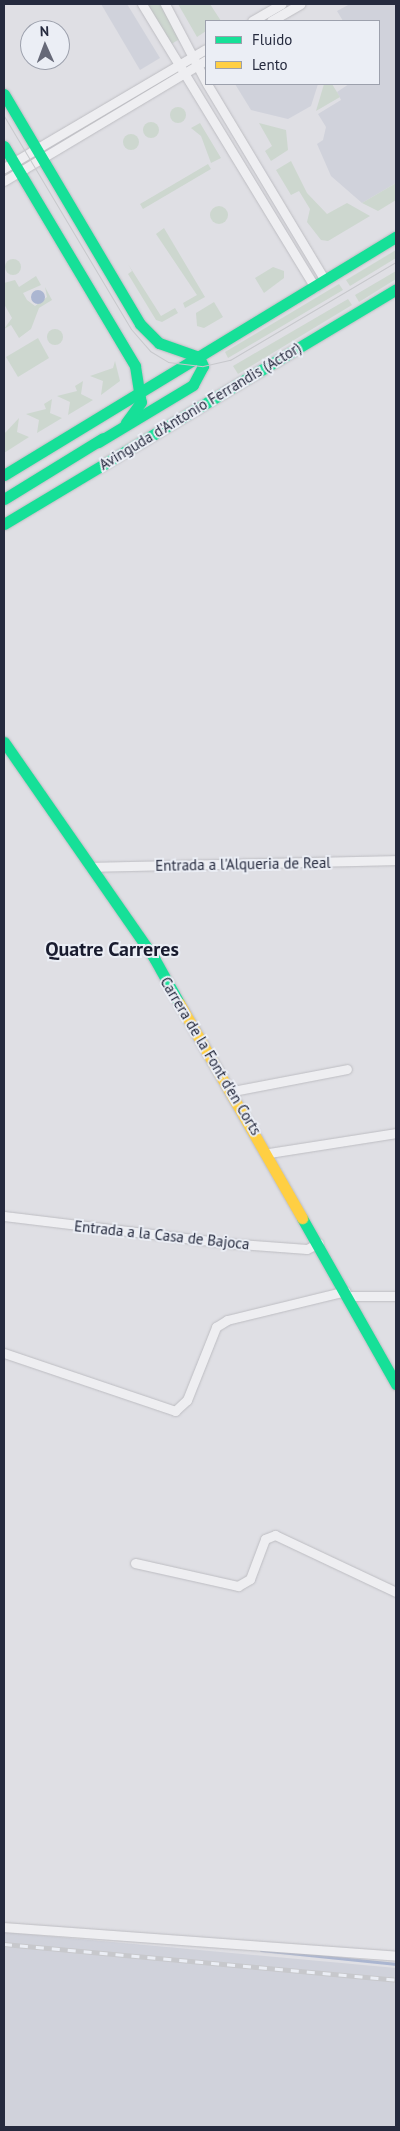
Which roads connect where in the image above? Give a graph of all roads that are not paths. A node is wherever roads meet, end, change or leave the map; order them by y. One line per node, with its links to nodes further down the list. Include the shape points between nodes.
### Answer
1 (142, 4): 10 (street)
2 (165, 4): 8 (street)
3 (282, 4): 5 (street)
4 (300, 4): 6 (street)
5 (254, 20)
6 (273, 20)
7 (205, 50): 8 (street)
8 (196, 60): 9 (street); 10 (street); 11 (street); 12 (street)
9 (205, 60)
10 (179, 63): 11 (street); 16 (street)
11 (187, 71): 16 (street); 20 (street)
12 (205, 79)
13 (208, 85): 20 (street)
14 (4, 94): 16 (main road)
15 (4, 146): 17 (main road)
16 (37, 157): 17 (street); 17 (street, via 26,155); 22 (main road, via 143,327 159,342)
17 (12, 167): 18 (street); 23 (main road, via 122,340)
18 (4, 180)
19 (396, 237): 20 (main road)
20 (320, 283): 22 (main road)
21 (394, 292): 27 (main road, Avinguda d'Antonio Ferrandis (Actor))
22 (199, 357): 23 (main road); 24 (main road, Avinguda d'Antonio Ferrandis (Actor), via 204,372 193,385)
23 (142, 392): 24 (main road, Avinguda d'Antonio Ferrandis (Actor), via 133,416); 25 (main road)
24 (98, 442): 26 (main road, Avinguda d'Antonio Ferrandis (Actor))
25 (4, 475)
26 (4, 499)
27 (4, 524)
28 (4, 742): 30 (main road, Carrera de la Font d'en Corts)
29 (396, 860): 30 (street, Entrada a l'Alqueria de Real)
30 (90, 866): 32 (main road, Carrera de la Font d'en Corts, via 154,958)
31 (347, 1069): 32 (street)
32 (233, 1091): 34 (main road, Carrera de la Font d'en Corts)
33 (396, 1133): 34 (street)
34 (269, 1154): 36 (main road, Carrera de la Font d'en Corts)
35 (4, 1216): 36 (street, Entrada a la Casa de Bajoca, via 226,1243 307,1249)
36 (319, 1243): 37 (main road, Carrera de la Font d'en Corts)
37 (348, 1294): 38 (street); 39 (street, via 227,1320 216,1327 187,1400 175,1411); 40 (main road, Carrera de la Font d'en Corts)
38 (396, 1296)
39 (4, 1353)
40 (396, 1384)
41 (135, 1563): 42 (street, via 238,1586 250,1579 265,1539 275,1535)
42 (396, 1592)
43 (4, 1927): 44 (street)
44 (396, 1956)

